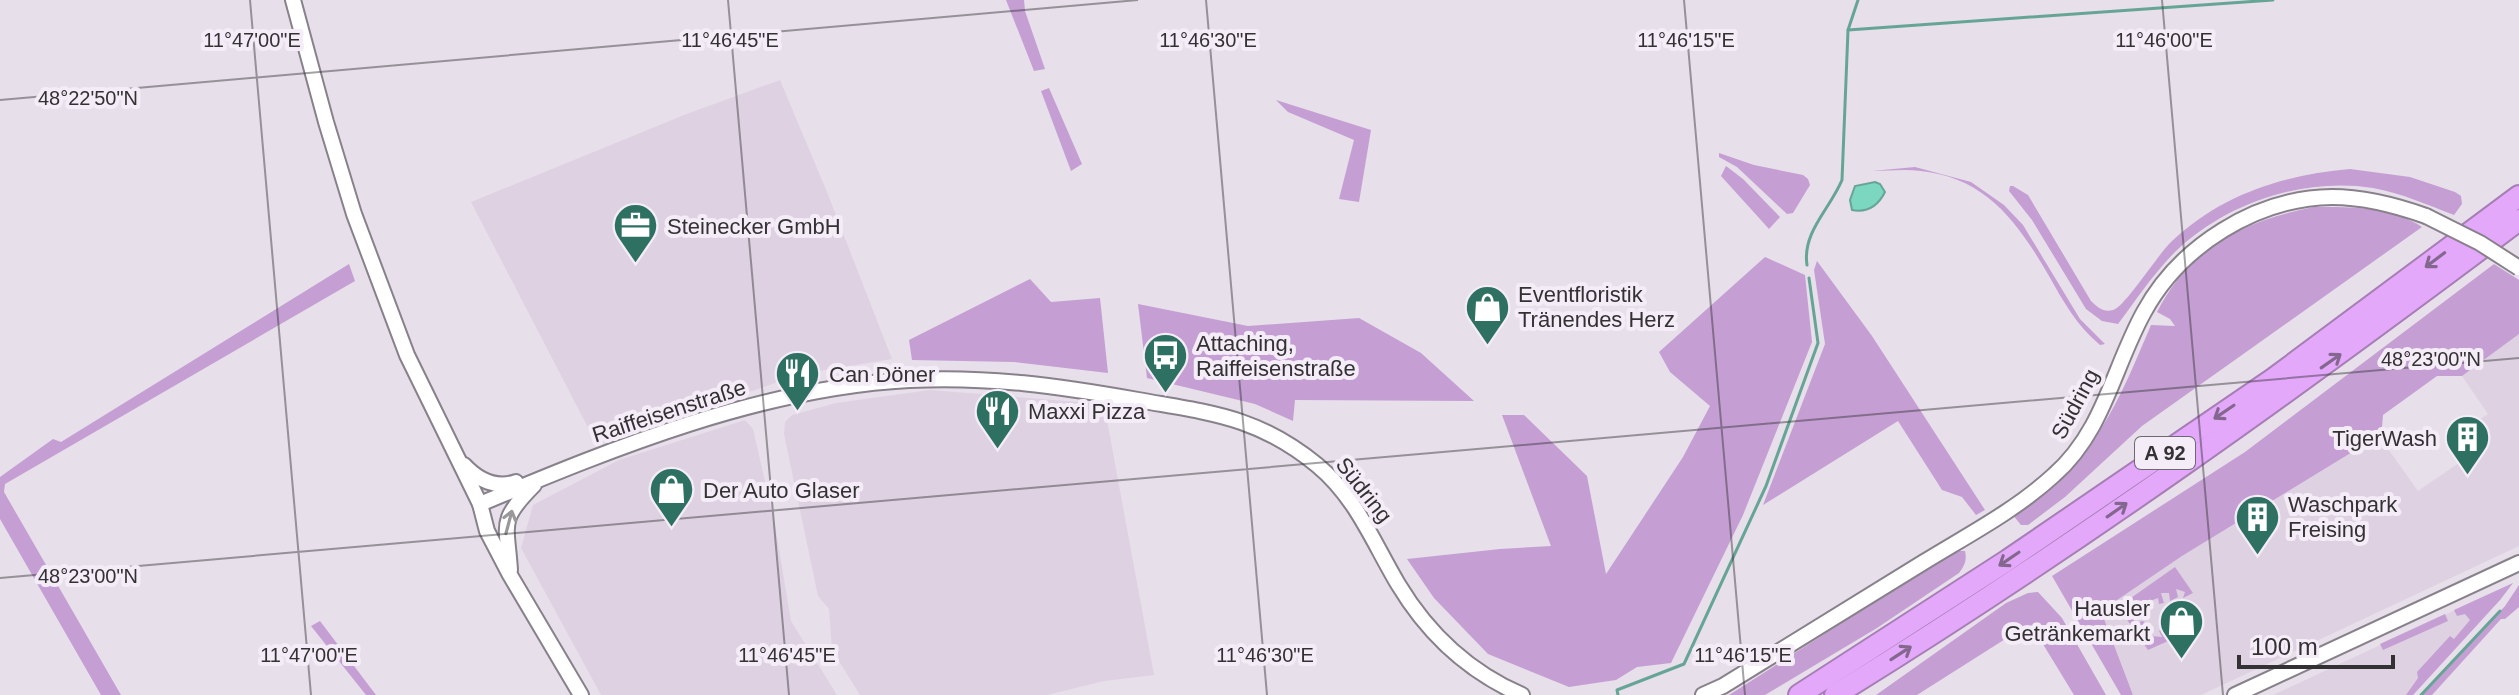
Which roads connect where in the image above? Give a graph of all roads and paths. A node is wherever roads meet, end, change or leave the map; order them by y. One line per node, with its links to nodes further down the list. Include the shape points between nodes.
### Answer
1 (293, 0): 6 (main road, via 354,214 407,355)
2 (2519, 196): 14 (highway, A 92, one-way to 14, via 2273,379)
3 (2519, 220): 15 (highway, A 92, one-way to 3, via 2201,452)
4 (2519, 268): 13 (main road, Südring, bridge, via 2426,216 2372,200 2328,197 2291,202 2217,234 2185,260 2150,302 2095,423 2057,473 1972,533)
5 (1116, 396): 7 (main road, Raiffeisenstraße, via 978,379 850,387 724,414); 12 (main road, Südring, via 1225,415 1296,449 1341,488 1432,632 1462,661)
6 (452, 448): 7 (main road, via 480,480 508,485); 8 (main road)
7 (540, 479): 8 (main road, Raiffeisenstraße); 10 (main road, one-way to 7, via 507,520)
8 (480, 504): 10 (main road, via 487,531)
9 (2519, 563): 16 (main road)
10 (510, 575): 11 (main road)
11 (581, 695)
12 (1522, 695)
13 (1703, 695)
14 (1799, 695)
15 (1835, 695)
16 (2235, 695)

